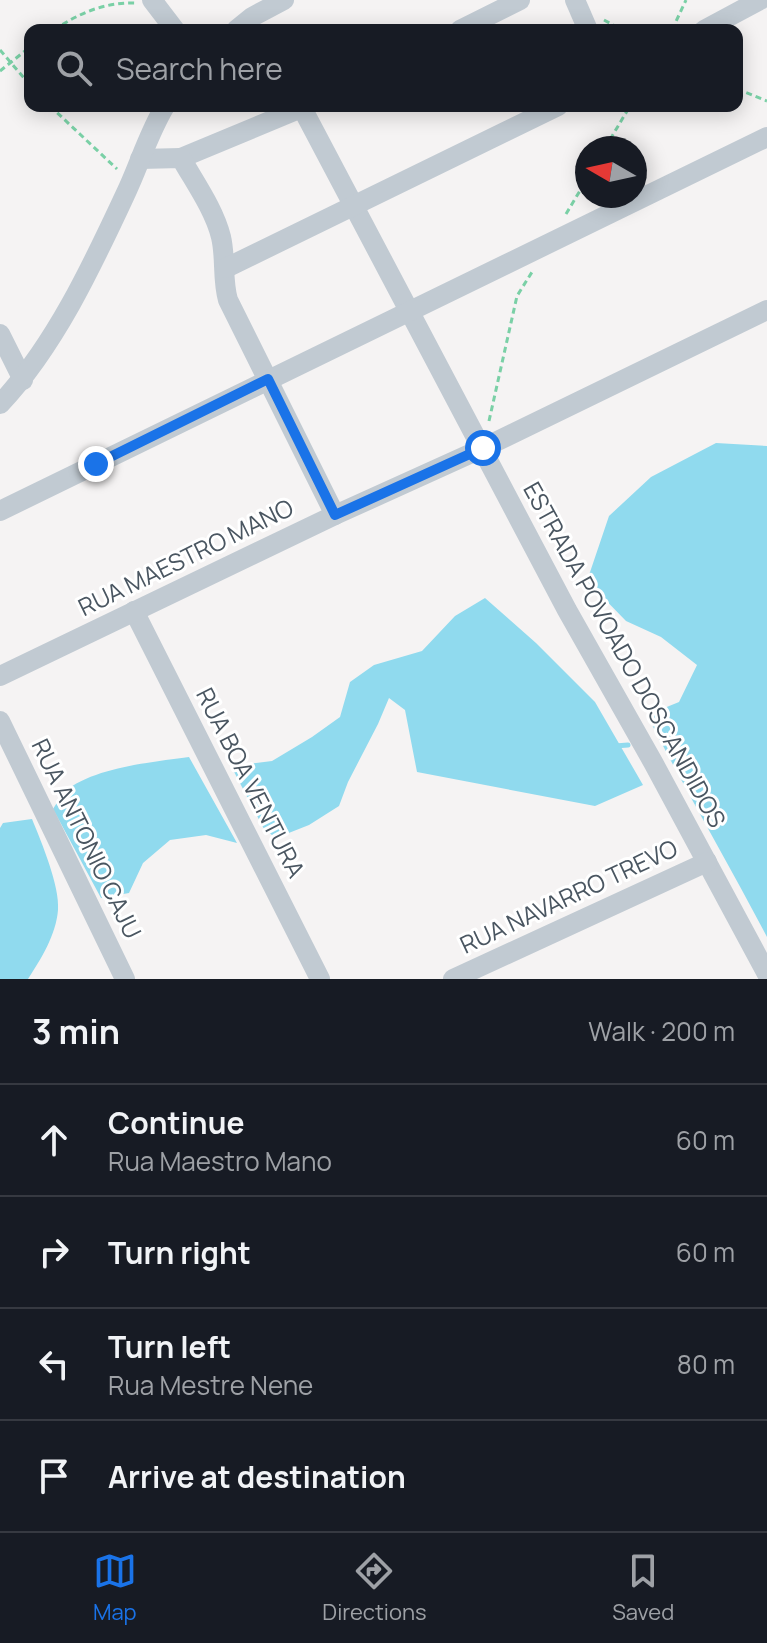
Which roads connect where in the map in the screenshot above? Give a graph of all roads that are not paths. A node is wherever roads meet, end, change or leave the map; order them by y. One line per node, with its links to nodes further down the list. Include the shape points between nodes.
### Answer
1 (284, 0): 6 (street)
2 (520, 0): 8 (street)
3 (575, 0): 9 (street)
4 (760, 0): 10 (street)
5 (153, 2): 7 (street)
6 (252, 19)
7 (170, 24)
8 (472, 24)
9 (585, 24)
10 (715, 24)
11 (162, 112): 17 (street)
12 (291, 112): 16 (street)
13 (306, 112): 18 (street, ESTRADA POVOADO DOSCANDIDOS)
14 (546, 112): 18 (street)
15 (767, 137): 20 (street)
16 (181, 158): 17 (street); 19 (street, via 215,219)
17 (140, 159): 24 (street, via 72,299)
18 (354, 206): 19 (street); 20 (street, ESTRADA POVOADO DOSCANDIDOS)
19 (226, 268): 23 (street, via 228,300)
20 (408, 310): 23 (street); 26 (street, ESTRADA POVOADO DOSCANDIDOS)
21 (767, 310): 26 (street, RUA MAESTRO MANO)
22 (0, 334): 24 (street)
23 (268, 379): 27 (street); 28 (street)
24 (23, 380): 25 (street)
25 (0, 404)
26 (483, 448): 28 (street, RUA MAESTRO MANO); 32 (street, ESTRADA POVOADO DOSCANDIDOS)
27 (0, 511)
28 (335, 515): 29 (street, RUA MAESTRO MANO)
29 (134, 611): 30 (street, RUA MAESTRO MANO); 35 (street, RUA BOA VENTURA)
30 (0, 676)
31 (0, 721): 34 (street, RUA ANTONIO CAJU)
32 (707, 862): 33 (street, ESTRADA POVOADO DOSCANDIDOS); 36 (street, RUA NAVARRO TREVO)
33 (767, 974)
34 (125, 979)
35 (320, 979)
36 (453, 979)

